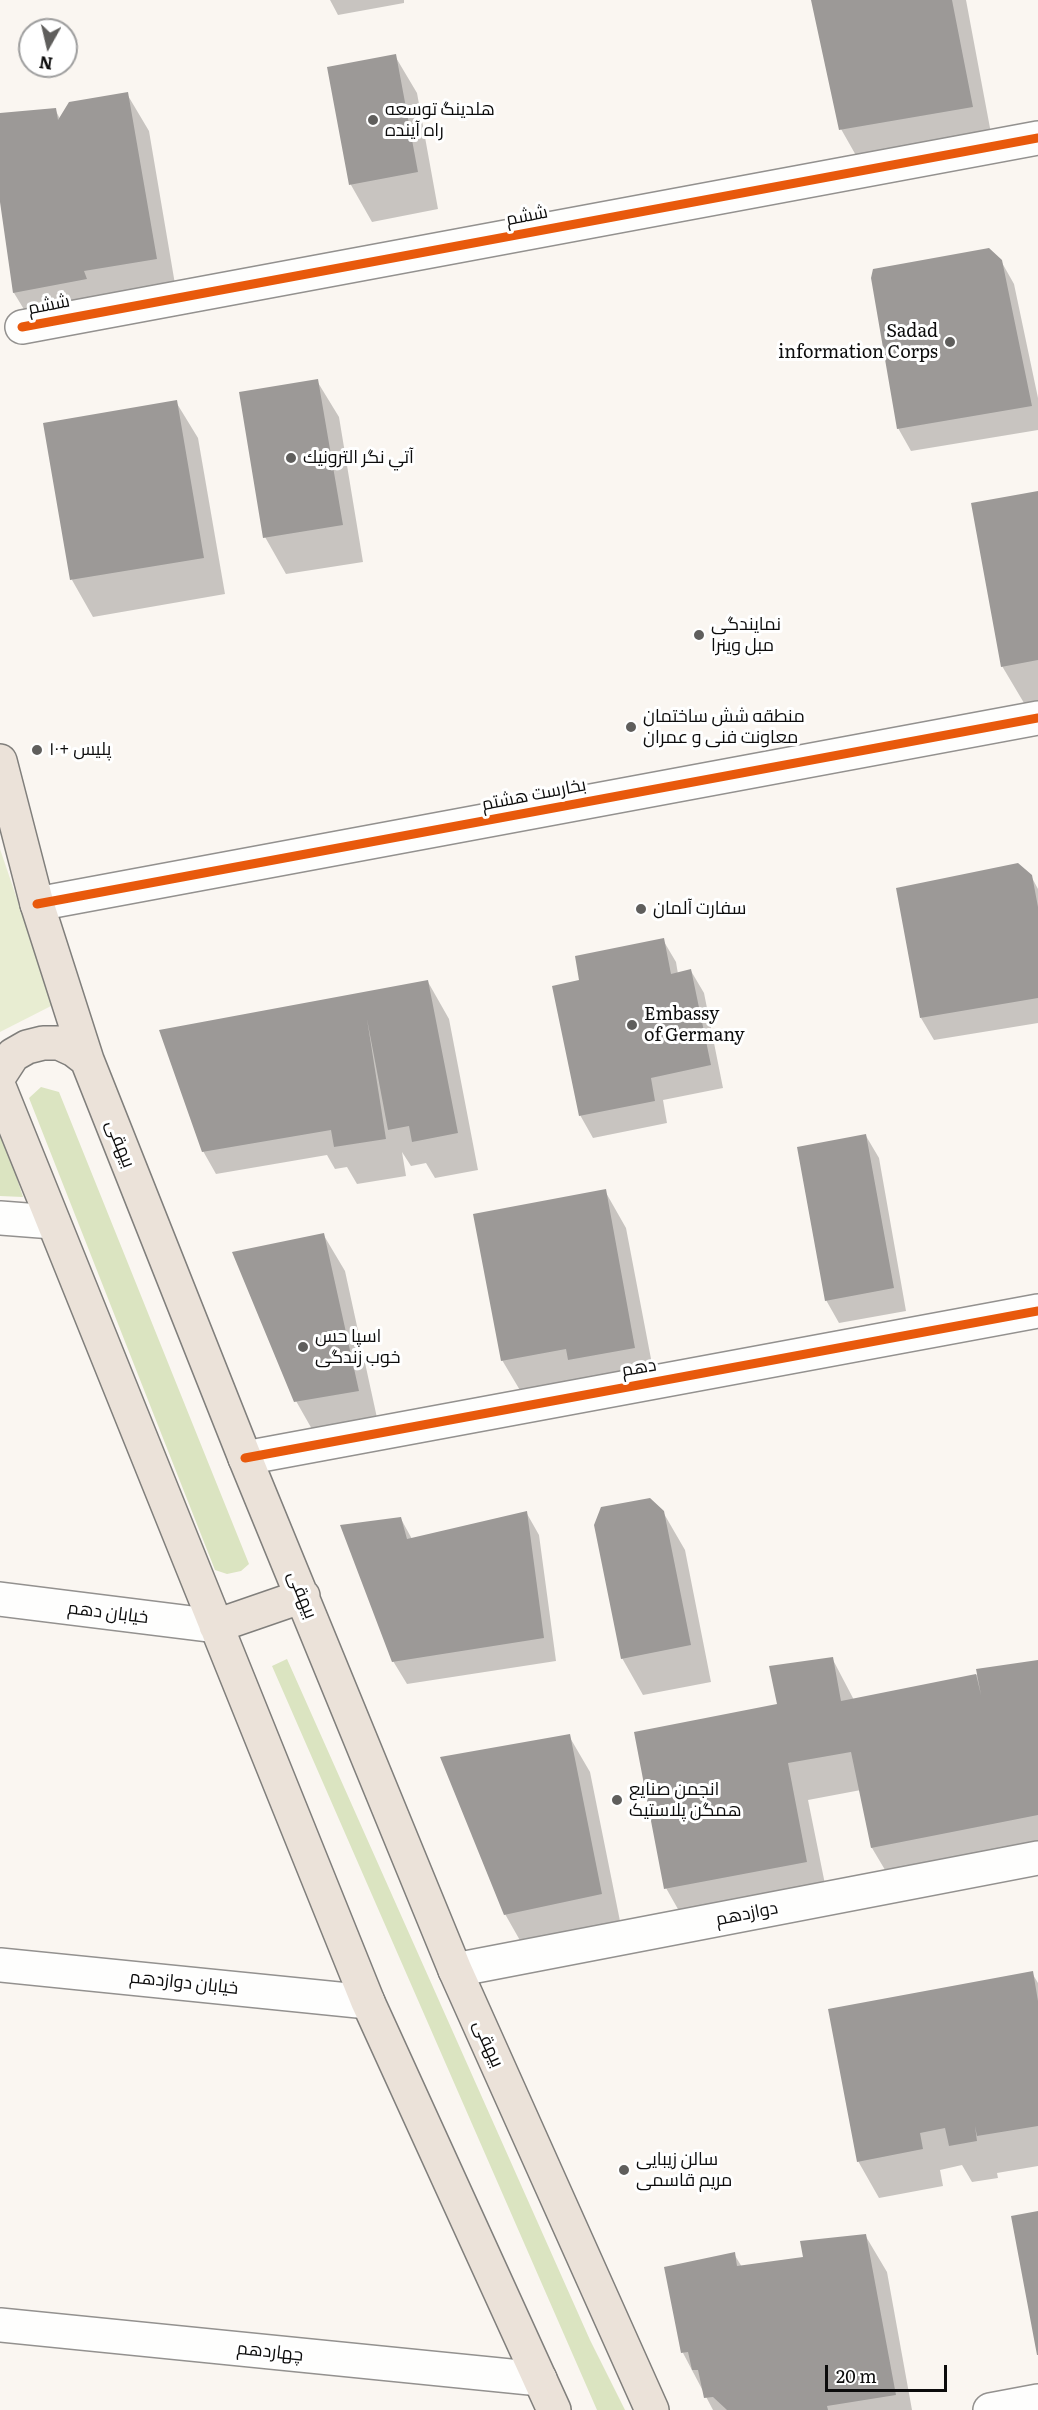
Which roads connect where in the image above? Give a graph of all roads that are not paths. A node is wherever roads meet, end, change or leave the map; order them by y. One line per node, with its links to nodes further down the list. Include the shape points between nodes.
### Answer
1 (1038, 138): 2 (street, ششم)
2 (22, 327)
3 (1038, 718): 5 (street, بخارست هشتم)
4 (0, 761): 5 (main road, بیهقی)
5 (37, 904): 6 (main road, بیهقی)
6 (87, 1060): 7 (main road, via 59,1044 43,1043 14,1055); 12 (main road, بیهقی)
7 (0, 1075)
8 (0, 1089): 10 (main road)
9 (0, 1218): 10 (street)
10 (53, 1222): 15 (main road)
11 (1038, 1311): 12 (street, دهم)
12 (245, 1458): 13 (main road, بیهقی)
13 (303, 1596): 15 (main road); 18 (main road, بیهقی)
14 (0, 1599): 15 (street, خیابان دهم)
15 (216, 1626): 19 (main road)
16 (1038, 1858): 18 (street, دوازدهم)
17 (0, 1965): 19 (street, خیابان دوازدهم)
18 (455, 1970): 24 (main road, بیهقی)
19 (368, 2002): 21 (main road)
20 (0, 2325): 21 (street, چهاردهم)
21 (540, 2379): 23 (main road)
22 (1038, 2401): 25 (street)
23 (554, 2410)
24 (652, 2410)
25 (990, 2410)

